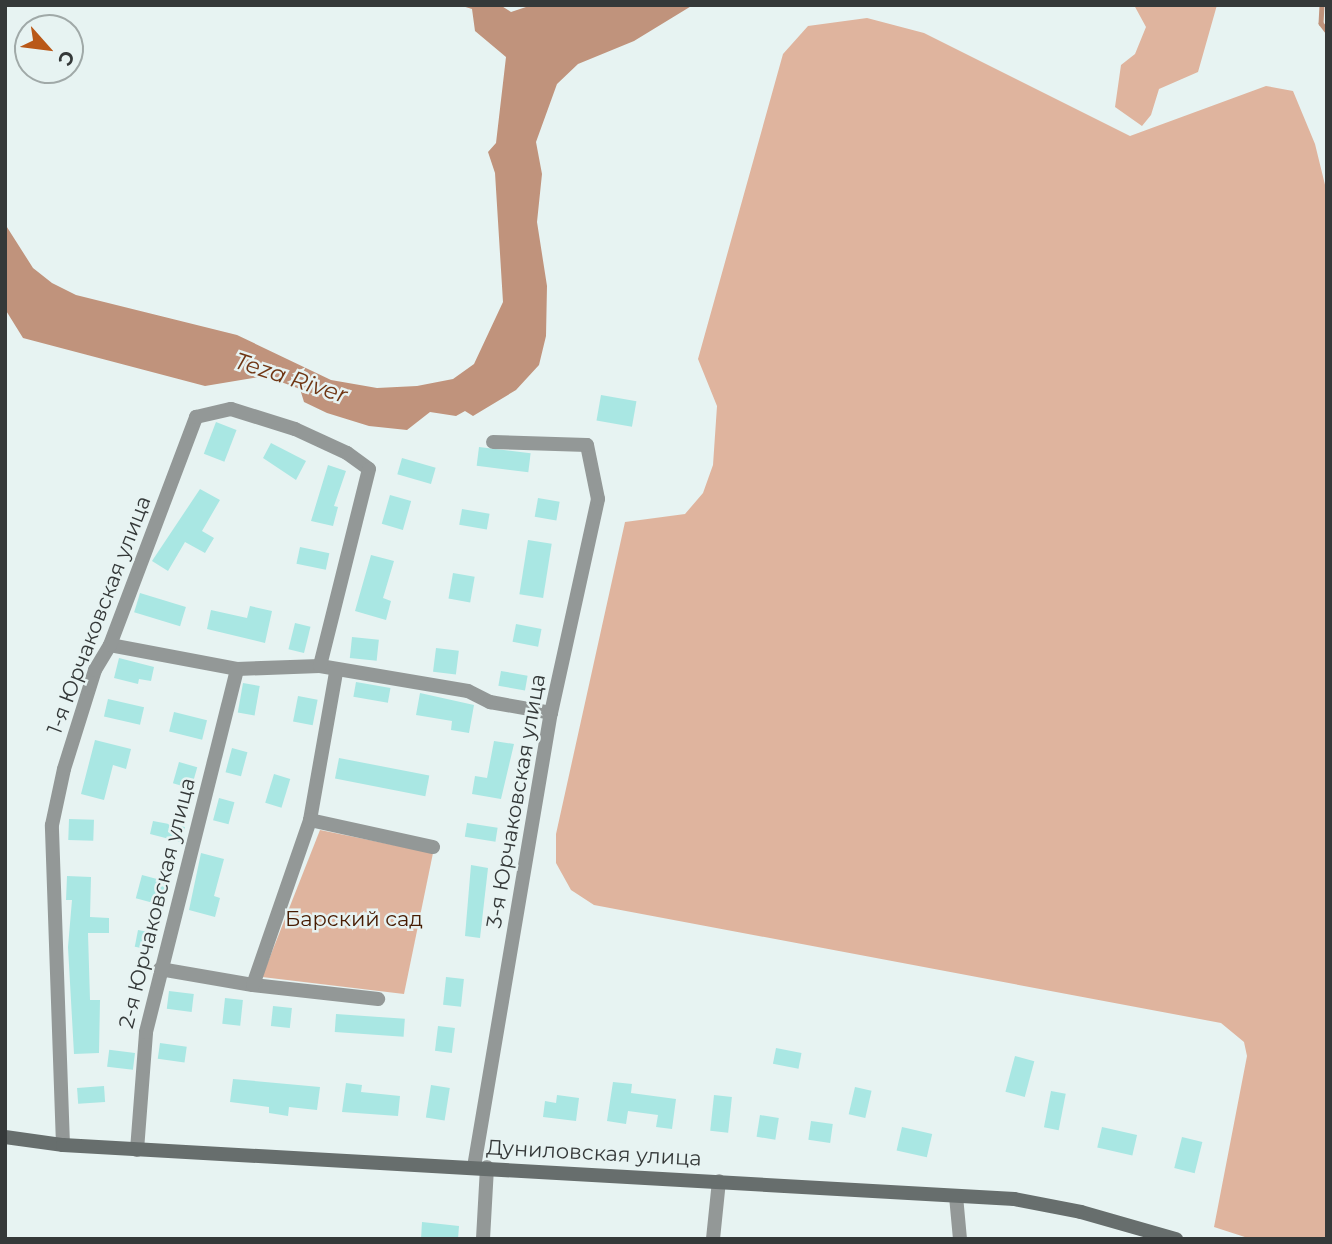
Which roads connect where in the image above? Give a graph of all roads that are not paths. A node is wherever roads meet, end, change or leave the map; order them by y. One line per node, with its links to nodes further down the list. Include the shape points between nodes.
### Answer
1 (493, 442): 6 (street, 3-я Юрчаковская улица, via 587,445 598,499)
2 (110, 645): 3 (street, 1-я Юрчаковская улица, via 196,417 231,410 295,429 347,453 369,470); 4 (street); 13 (street, 1-я Юрчаковская улица, via 95,670 52,825)
3 (320, 666): 4 (street); 5 (street)
4 (237, 669): 9 (street, 2-я Юрчаковская улица)
5 (336, 672): 6 (street, via 468,691 490,702); 7 (street)
6 (551, 713): 15 (street, 3-я Юрчаковская улица)
7 (310, 820): 8 (street); 10 (street)
8 (433, 847)
9 (160, 969): 10 (street); 14 (street, 2-я Юрчаковская улица, via 146,1032)
10 (253, 985): 11 (street)
11 (378, 999)
12 (5, 1137): 13 (main road, Дуниловская улица)
13 (63, 1145): 14 (main road, Дуниловская улица)
14 (137, 1150): 15 (main road, Дуниловская улица)
15 (481, 1167): 16 (main road, Дуниловская улица); 18 (street, 3-я Юрчаковская улица)
16 (719, 1181): 17 (main road, Дуниловская улица); 19 (street)
17 (956, 1196): 20 (street); 21 (main road, Дуниловская улица, via 1014,1199 1081,1212)
18 (483, 1239)
19 (713, 1239)
20 (960, 1239)
21 (1176, 1239)

